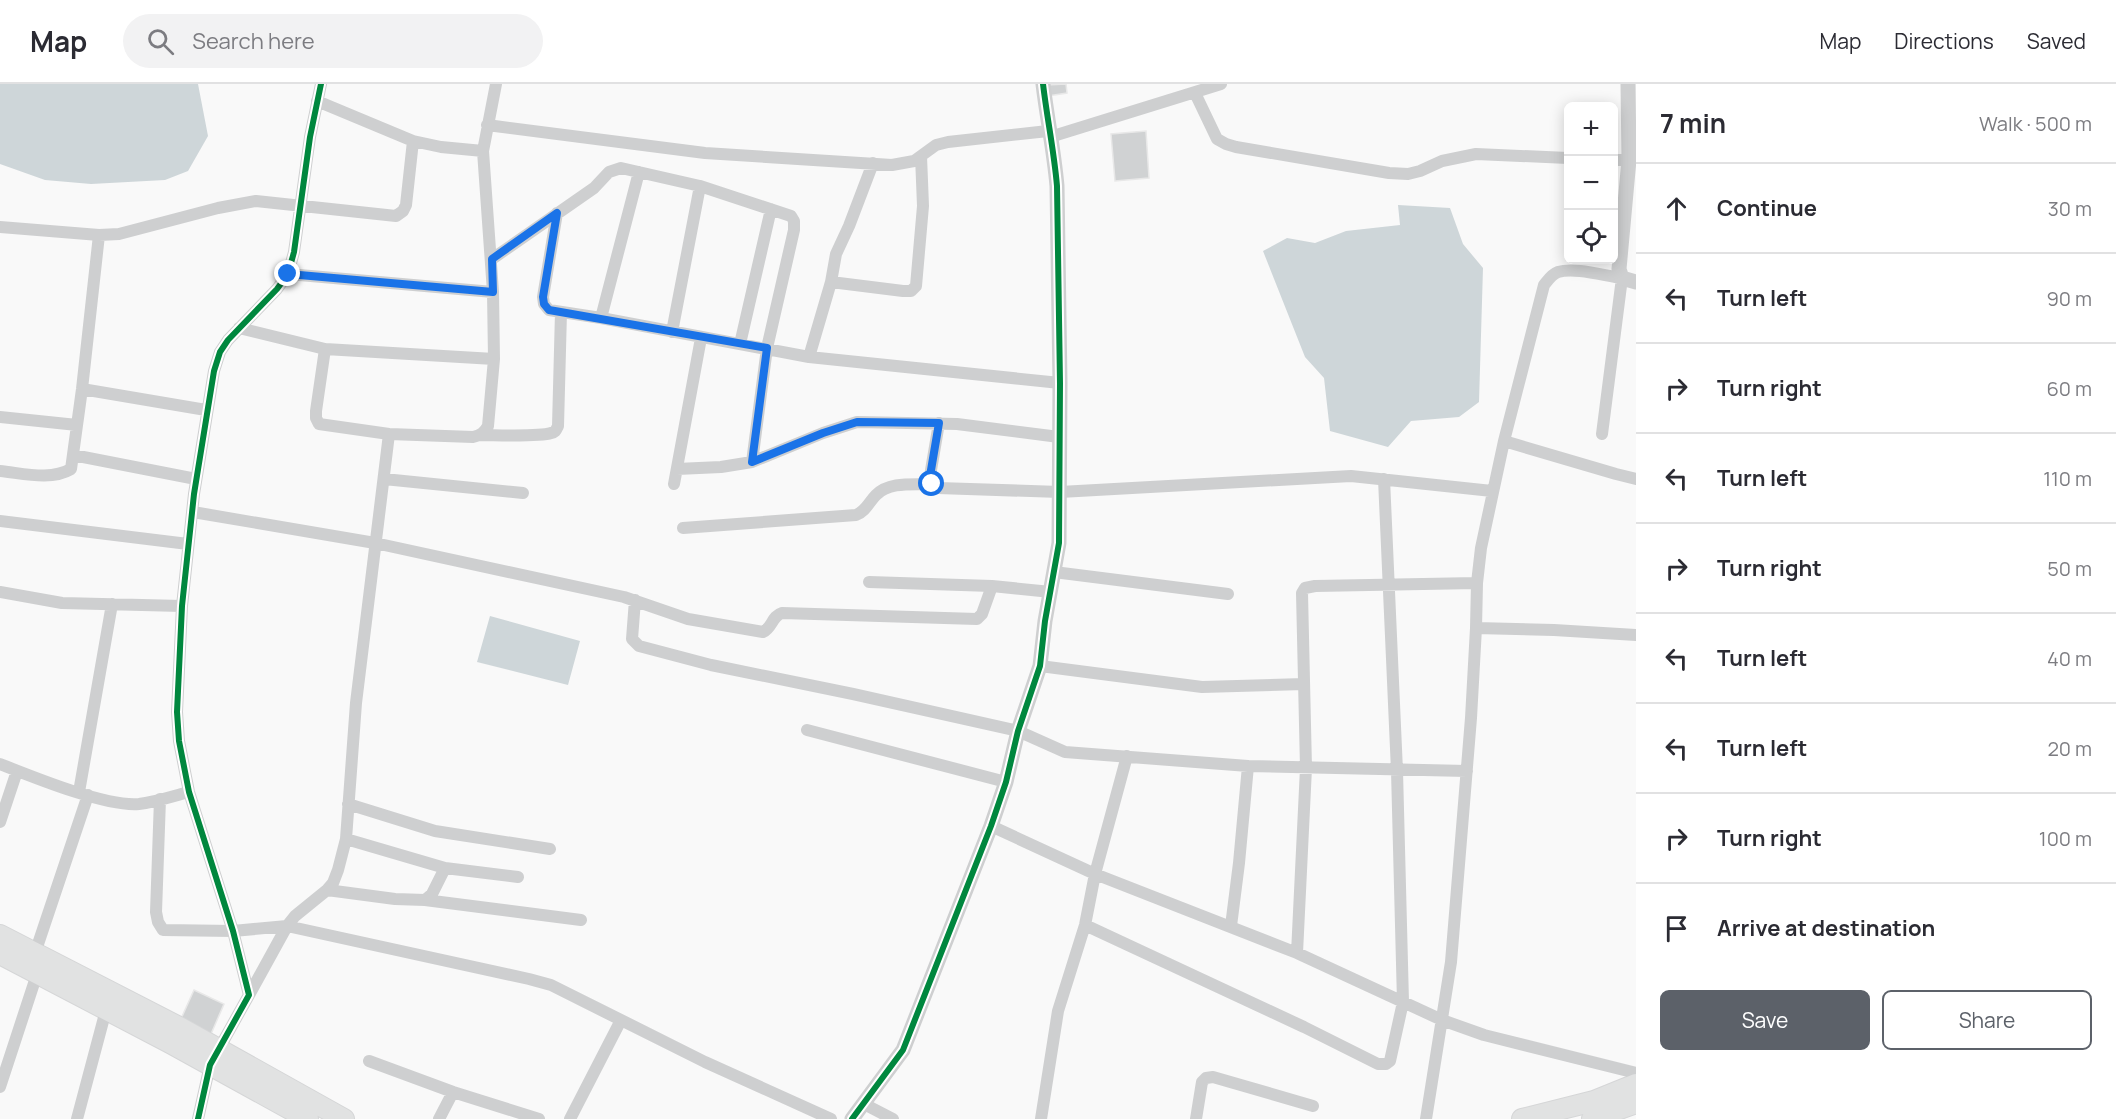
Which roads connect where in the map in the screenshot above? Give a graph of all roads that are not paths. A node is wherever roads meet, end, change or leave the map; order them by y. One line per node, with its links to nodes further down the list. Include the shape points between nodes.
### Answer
1 (321, 84): 7 (street)
2 (494, 84): 8 (street)
3 (1043, 84): 9 (street)
4 (1221, 84): 6 (street)
5 (1628, 84): 15 (street)
6 (1196, 93): 9 (street); 13 (street, via 1217,139 1236,147 1408,174 1476,154)
7 (317, 101): 10 (street); 19 (street)
8 (487, 125): 11 (street); 16 (street, via 705,153)
9 (1049, 134): 12 (street, via 948,142); 39 (street, via 1057,186)
10 (413, 141): 11 (street); 19 (street, via 406,205 396,216)
11 (483, 151): 24 (street)
12 (921, 156): 16 (street, via 905,163); 27 (street, via 923,207 916,286 903,291)
13 (1564, 158)
14 (1618, 160): 15 (street)
15 (1629, 160): 26 (street, via 1619,269)
16 (873, 163): 27 (street, via 836,254)
17 (639, 172): 18 (street); 21 (street, via 614,170); 30 (street)
18 (700, 186): 20 (street); 32 (street)
19 (301, 207): 23 (street, via 272,202 238,204 119,234); 25 (street)
20 (771, 209): 34 (street); 35 (street, via 791,216 794,230)
21 (557, 213): 24 (street); 29 (street, via 543,297 549,310)
22 (0, 227): 23 (street)
23 (99, 235): 40 (street)
24 (492, 259): 28 (street)
25 (288, 274): 28 (street); 31 (street)
26 (1629, 280): 46 (street); 49 (street, via 1559,272 1544,285)
27 (831, 282): 37 (street)
28 (493, 292): 38 (street)
29 (561, 312): 30 (street); 47 (street, via 556,430 541,434)
30 (602, 318): 32 (street)
31 (239, 328): 36 (street); 41 (street, via 220,352)
32 (672, 332): 33 (street)
33 (701, 338): 34 (street); 52 (street)
34 (740, 344): 35 (street)
35 (767, 348): 37 (street); 51 (street)
36 (325, 349): 38 (street); 45 (street, via 316,411 320,424)
37 (809, 357): 39 (street)
38 (494, 359): 47 (street, via 488,426)
39 (1060, 383): 48 (street)
40 (82, 389): 41 (street); 44 (street)
41 (206, 410): 55 (street)
42 (0, 417): 44 (street)
43 (939, 423): 48 (street); 51 (street, via 857,422); 59 (street)
44 (77, 425): 50 (street)
45 (389, 434): 47 (street); 56 (street)
46 (1602, 434)
47 (480, 435)
48 (1059, 437): 61 (street)
49 (1504, 441): 57 (street); 60 (street)
50 (73, 455): 53 (street, via 70,469 62,474); 55 (street)
51 (752, 462): 52 (street)
52 (677, 469): 58 (street)
53 (0, 471)
54 (1384, 478): 60 (street); 61 (street, via 1315,477); 72 (street)
55 (196, 479): 63 (street)
56 (384, 479): 62 (street); 66 (street)
57 (1636, 479)
58 (674, 484)
59 (932, 484): 61 (street, via 938,488); 65 (street, via 887,488 856,515)
60 (1492, 491): 70 (street)
61 (1060, 492): 68 (street)
62 (524, 493)
63 (193, 512): 66 (street); 67 (street)
64 (0, 521): 67 (street)
65 (683, 528)
66 (375, 543): 76 (street); 96 (street)
67 (188, 544): 78 (street)
68 (1054, 572): 74 (street); 75 (street)
69 (869, 582): 71 (street)
70 (1477, 583): 72 (street); 79 (street)
71 (992, 586): 74 (street); 76 (street, via 977,619 782,613 763,632 675,615)
72 (1388, 586): 82 (street, via 1305,588 1301,602); 90 (street)
73 (0, 592): 77 (street, via 62,603)
74 (1051, 592): 81 (street)
75 (1228, 594)
76 (634, 600): 84 (street, via 632,639 639,646)
77 (112, 604): 78 (street); 94 (street)
78 (182, 606): 93 (street, via 177,712)
79 (1476, 628): 80 (street); 91 (street)
80 (1636, 635)
81 (1040, 666): 82 (street, via 1202,687); 84 (street)
82 (1304, 684): 88 (street)
83 (807, 730): 92 (street)
84 (1018, 731): 85 (street, via 1065,752); 92 (street)
85 (1127, 756): 87 (street); 102 (street)
86 (0, 764): 89 (street)
87 (1248, 766): 88 (street); 109 (street)
88 (1306, 768): 90 (street); 113 (street)
89 (17, 771): 94 (street); 97 (street)
90 (1397, 771): 91 (street); 117 (street)
91 (1467, 771): 120 (street, via 1451,962)
92 (1006, 782): 98 (street)
93 (189, 792): 95 (street); 110 (street)
94 (83, 794): 95 (street, via 124,804); 112 (street)
95 (160, 799): 110 (street, via 158,922 163,930 170,931)
96 (348, 804): 99 (street); 100 (street, via 435,831)
97 (0, 822)
98 (991, 826): 102 (street); 128 (street, via 903,1050)
99 (346, 839): 101 (street); 104 (street, via 338,870)
100 (550, 849)
101 (446, 868): 103 (street); 105 (street)
102 (1095, 874): 107 (street); 109 (street)
103 (518, 877)
104 (327, 890): 105 (street); 108 (street)
105 (425, 900): 106 (street)
106 (581, 920)
107 (1085, 925): 117 (street, via 1378,1064 1390,1061); 140 (street, via 1058,1011)
108 (287, 926): 110 (street); 116 (street); 119 (street, via 551,985)
109 (1231, 926): 113 (street)
110 (233, 930): 116 (street)
111 (0, 935): 112 (main road)
112 (36, 953): 121 (main road)
113 (1297, 953): 117 (street)
114 (0, 954): 115 (main road)
115 (37, 975): 118 (main road); 125 (street)
116 (249, 995): 121 (street)
117 (1403, 1002): 120 (street)
118 (106, 1010): 121 (main road); 130 (street)
119 (621, 1020): 136 (street); 137 (street)
120 (1442, 1020): 123 (street, via 1484,1035); 142 (street)
121 (214, 1057): 131 (street); 132 (main road); 133 (main road)
122 (369, 1061): 126 (street)
123 (1636, 1073)
124 (1636, 1084): 143 (main road, via 1594,1101)
125 (0, 1087)
126 (453, 1092): 134 (street); 135 (street)
127 (1636, 1103): 144 (main road)
128 (864, 1104): 138 (street); 139 (street)
129 (1313, 1106): 141 (street, via 1213,1077 1202,1082)
130 (77, 1119)
131 (198, 1119)
132 (308, 1119)
133 (344, 1119)
134 (439, 1119)
135 (539, 1119)
136 (570, 1119)
137 (831, 1119)
138 (852, 1119)
139 (892, 1119)
140 (1041, 1119)
141 (1196, 1119)
142 (1426, 1119)
143 (1522, 1119)
144 (1592, 1119)

